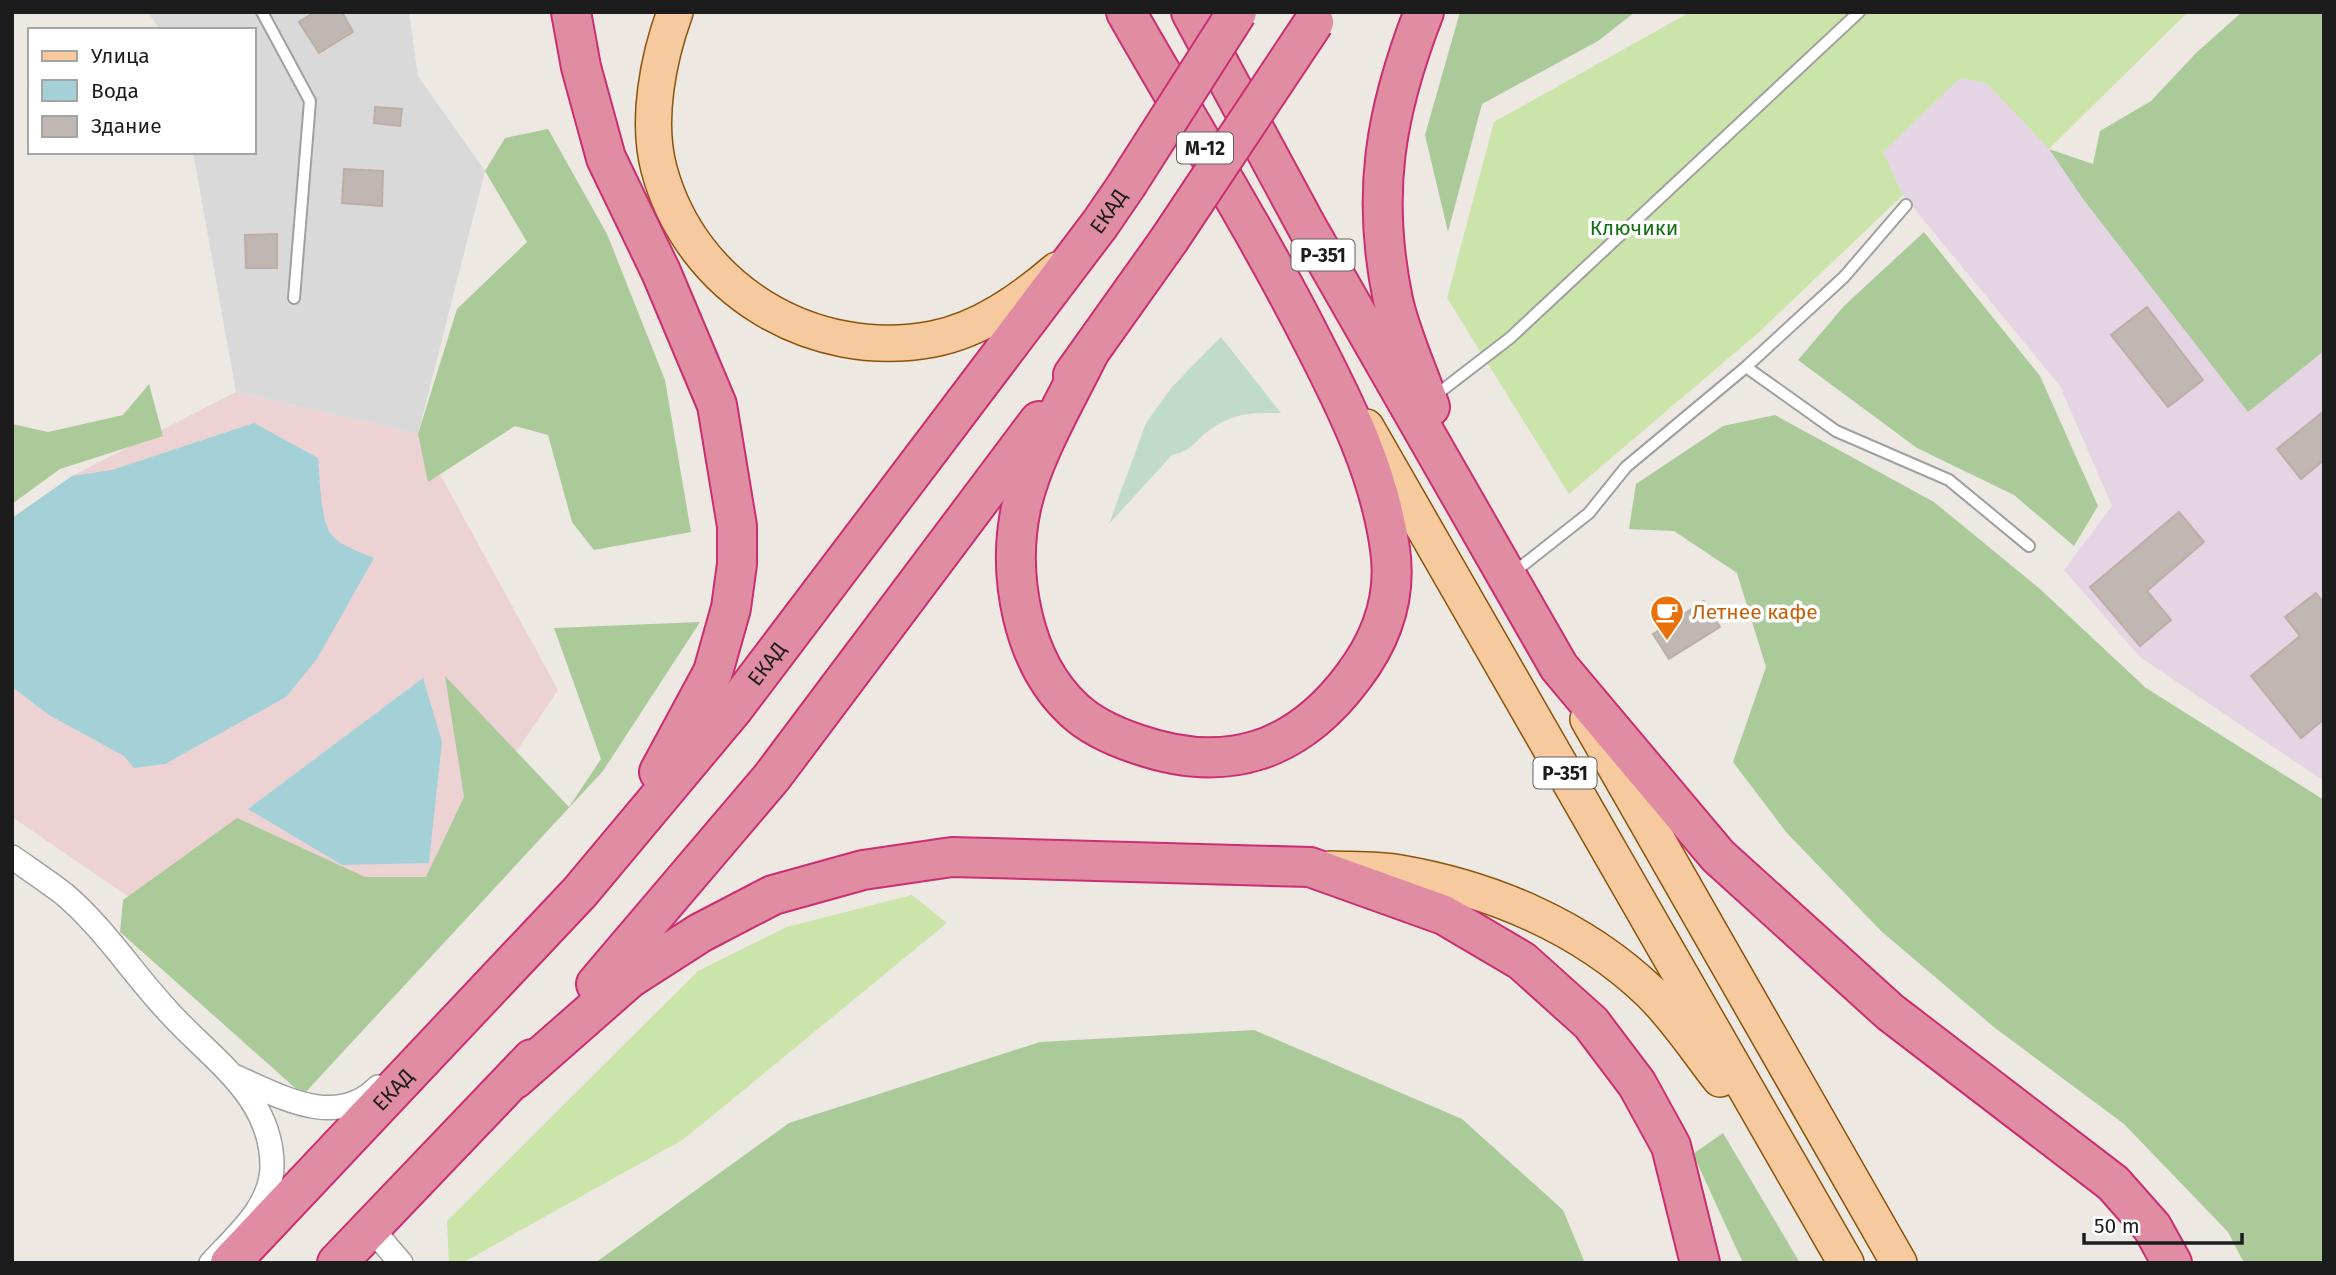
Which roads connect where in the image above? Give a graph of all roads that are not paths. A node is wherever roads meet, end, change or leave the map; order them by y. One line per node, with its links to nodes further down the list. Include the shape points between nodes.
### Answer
1 (262, 12): 13 (lane, via 310,101)
2 (571, 12): 22 (highway, via 606,158 717,405 737,526 731,608 713,672 658,775)
3 (675, 12): 11 (main road, via 656,95 658,167 680,222 705,258 740,293 774,315 824,335 869,343 934,339 995,316 1071,258)
4 (1191, 12): 16 (highway, Р-351, via 1307,227)
5 (1237, 12): 11 (highway, ЕКАД, bridge)
6 (1424, 12): 16 (highway, via 1396,89 1384,159 1382,234)
7 (1859, 12): 16 (lane, via 1510,338)
8 (1317, 17): 14 (highway, bridge)
9 (1129, 19): 12 (highway, М-12)
10 (1906, 205): 15 (lane, via 1844,277)
11 (1100, 225): 22 (highway, ЕКАД, via 733,709)
12 (1284, 285): 14 (highway, via 1347,408 1375,481 1390,550 1392,599 1369,655 1329,709 1280,742 1236,756 1200,760 1168,755 1114,736 1074,711 1047,677 1017,592 1021,507 1046,439); 26 (main road, Р-351)
13 (294, 298)
14 (1087, 355): 25 (highway, via 772,777)
15 (1746, 368): 17 (lane, via 1836,431 1949,480); 18 (lane, via 1626,467 1589,513)
16 (1420, 405): 18 (highway, Р-351, via 1460,495)
17 (2029, 545)
18 (1508, 577): 19 (highway, Р-351)
19 (1559, 667): 34 (main road, Р-351); 35 (highway, via 1718,856 1889,1012 2094,1167 2134,1205)
20 (12, 856): 24 (street, via 65,895 167,1010)
21 (1310, 867): 25 (highway, via 952,858 863,870 773,895 700,933 630,978); 26 (main road, via 1398,873 1433,881 1484,894 1566,928 1651,993); 32 (highway, via 1444,915 1527,965 1591,1023 1637,1084 1671,1146)
22 (580, 892): 23 (highway, ЕКАД)
23 (494, 980): 24 (street, via 368,1097 344,1108 318,1108 283,1098); 29 (highway, ЕКАД)
24 (236, 1077): 28 (street, via 268,1131 272,1168 263,1205)
25 (515, 1079): 27 (highway)
26 (1787, 1162): 33 (main road, Р-351)
27 (384, 1215): 30 (highway); 31 (street)
28 (211, 1263)
29 (230, 1263)
30 (337, 1263)
31 (401, 1263)
32 (1700, 1263)
33 (1846, 1263)
34 (1899, 1263)
35 (2172, 1263)

